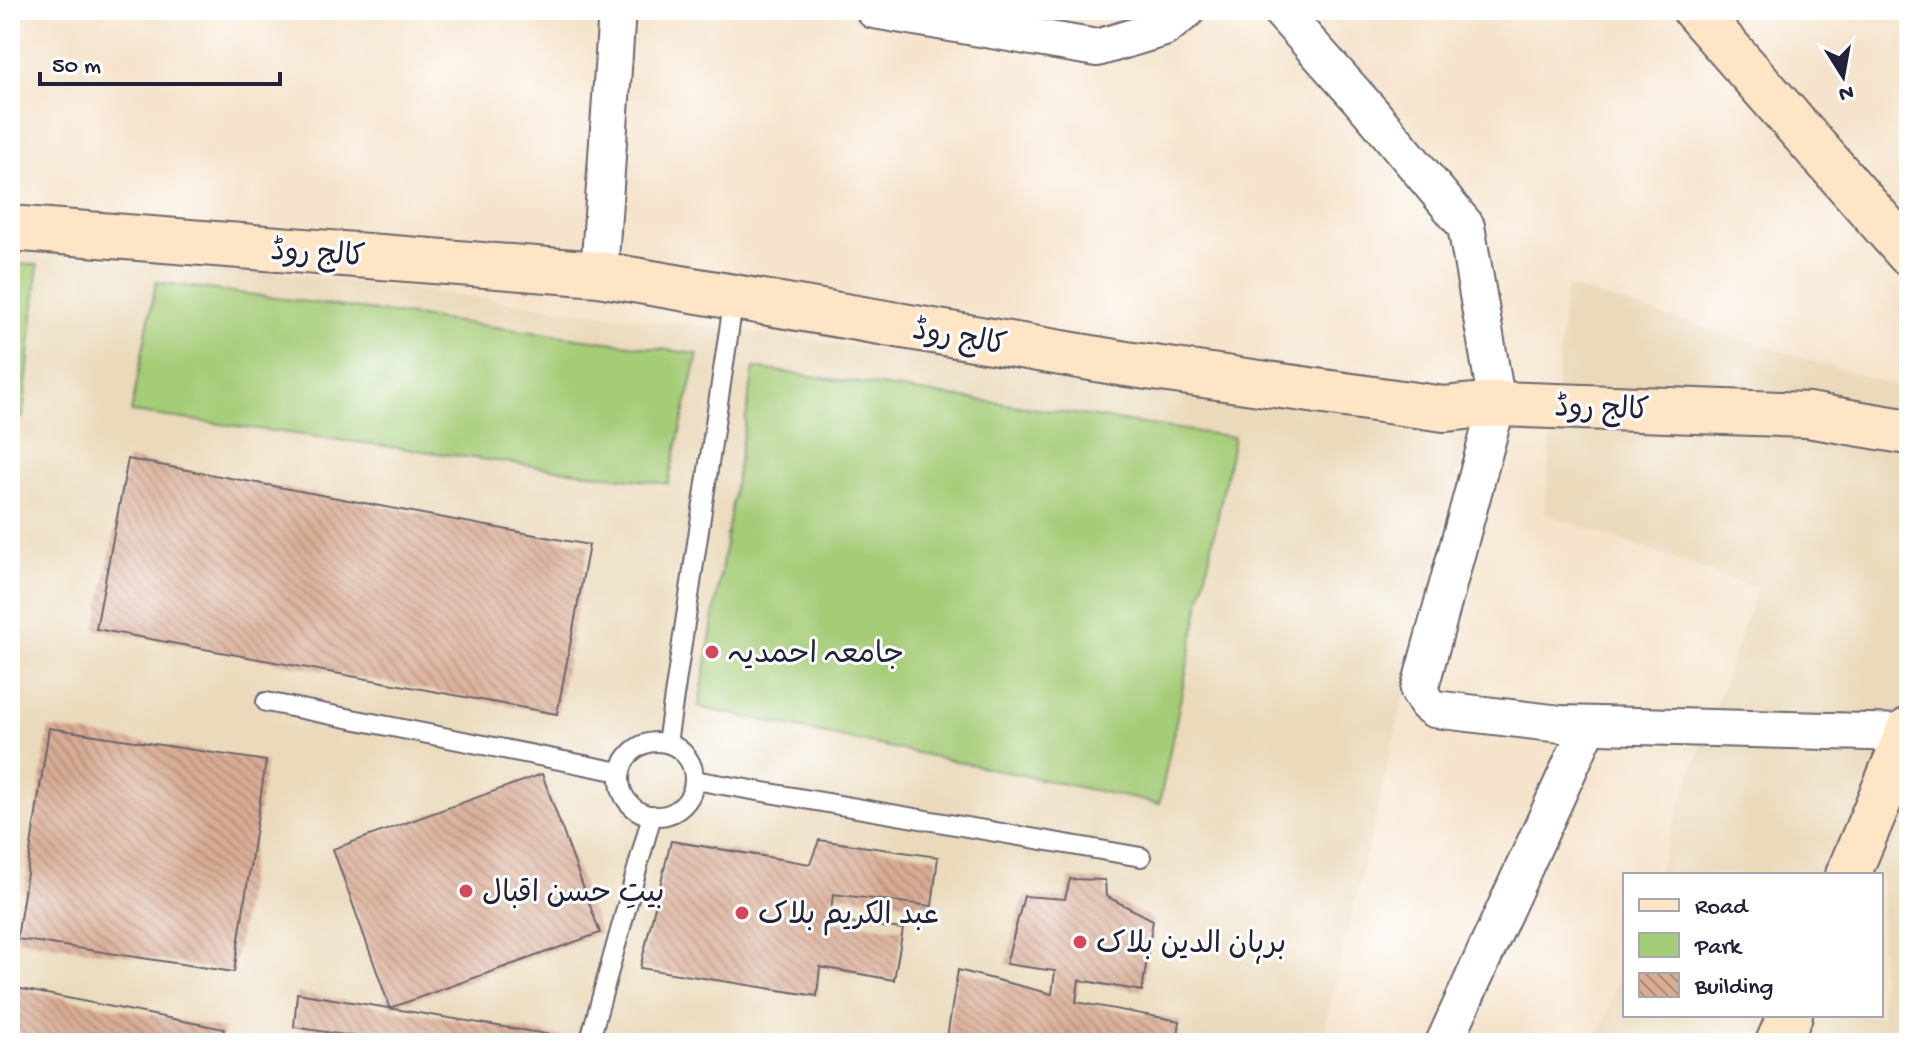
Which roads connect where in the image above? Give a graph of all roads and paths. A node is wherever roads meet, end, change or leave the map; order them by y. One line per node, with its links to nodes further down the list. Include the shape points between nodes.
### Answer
1 (617, 10): 8 (street)
2 (874, 10): 3 (street, via 1097,48 1164,28)
3 (1187, 10)
4 (1280, 10): 10 (street, via 1466,226)
5 (1695, 10): 7 (main road)
6 (10, 228): 8 (main road, کالج روڈ)
7 (1909, 254)
8 (599, 274): 9 (main road, کالج روڈ)
9 (734, 297): 10 (main road, کالج روڈ, via 1126,364 1444,409); 15 (lane)
10 (1497, 404): 11 (main road, کالج روڈ, via 1808,415); 13 (street, via 1419,691 1434,709)
11 (1909, 432)
12 (266, 702): 16 (lane)
13 (1589, 725): 14 (street); 23 (street)
14 (1908, 731): 20 (main road)
15 (667, 743): 16 (lane, via 632,751); 17 (lane, via 687,757)
16 (620, 772): 18 (lane, via 631,805)
17 (694, 780): 18 (lane, via 692,792 676,810); 19 (lane)
18 (652, 815): 22 (lane)
19 (1141, 857)
20 (1849, 873)
21 (1789, 1017): 24 (main road)
22 (589, 1043)
23 (1444, 1043)
24 (1778, 1043)

